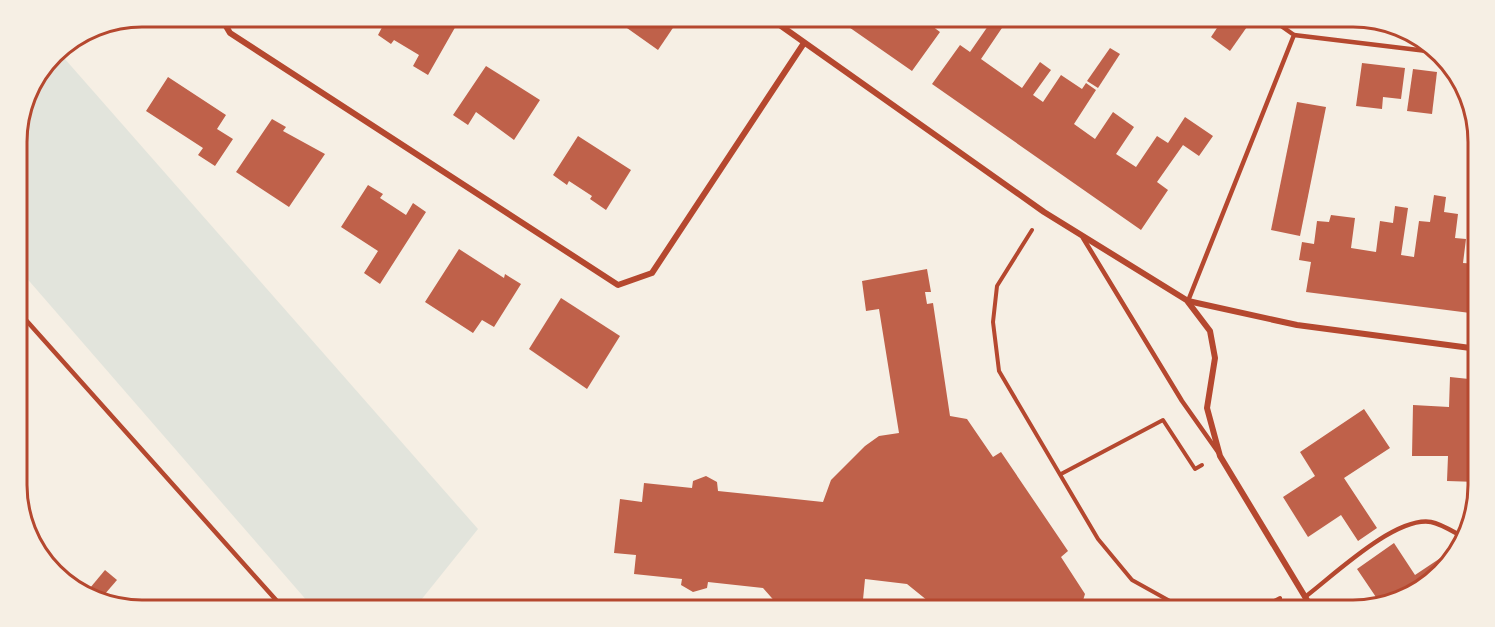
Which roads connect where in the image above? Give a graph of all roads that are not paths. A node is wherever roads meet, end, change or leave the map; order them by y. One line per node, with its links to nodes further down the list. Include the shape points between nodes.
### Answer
1 (226, 27): 5 (street, via 230,33 618,285 652,273)
2 (782, 27): 5 (street)
3 (1283, 27): 4 (lane)
4 (1294, 35): 6 (lane); 8 (lane)
5 (804, 43): 7 (street)
6 (1422, 50)
7 (1082, 236): 8 (street); 11 (lane)
8 (1188, 302): 10 (street, via 1297,325); 11 (street, via 1210,331 1215,358 1207,408)
9 (27, 321): 14 (lane)
10 (1468, 348)
11 (1220, 456): 13 (street)
12 (1457, 534): 13 (lane, via 1431,522 1408,524)
13 (1305, 597): 15 (street)
14 (276, 600)
15 (1307, 600)

